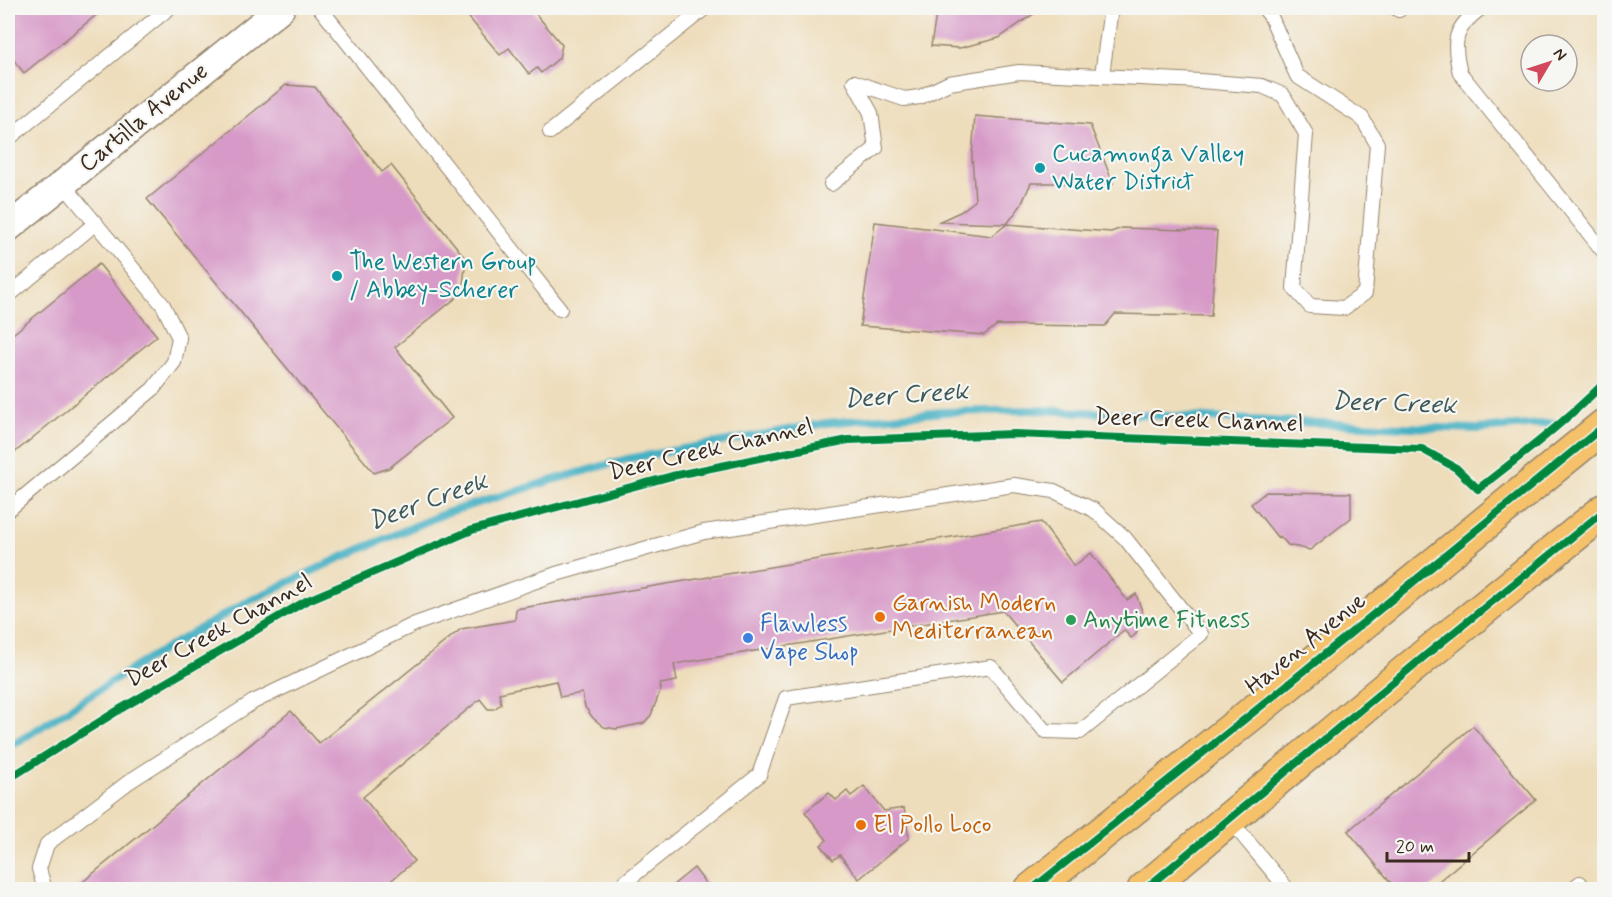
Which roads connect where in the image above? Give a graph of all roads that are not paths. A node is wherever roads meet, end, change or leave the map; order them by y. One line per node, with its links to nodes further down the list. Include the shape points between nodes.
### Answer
1 (169, 8): 12 (lane)
2 (281, 8): 13 (street, Cartilla Avenue)
3 (320, 8): 19 (lane)
4 (705, 8): 11 (lane)
5 (1111, 8): 8 (lane)
6 (1264, 8): 9 (lane)
7 (1480, 8): 17 (lane, via 1468,17 1458,33 1455,54 1460,73)
8 (1102, 75): 10 (lane, via 1262,86); 14 (lane, via 1019,72 949,83 920,97 904,99 854,82 871,112 876,148)
9 (1297, 76): 10 (lane); 10 (lane, via 1362,118 1377,144 1365,293 1344,308 1310,306 1294,288 1306,134)
10 (1283, 95)
11 (550, 132)
12 (8, 139)
13 (63, 184): 15 (lane); 16 (street, Cartilla Avenue)
14 (831, 184)
15 (96, 223): 18 (lane); 21 (lane, via 163,305 179,338 174,362 153,389)
16 (8, 228)
17 (1605, 252)
18 (8, 296)
19 (560, 309)
20 (1605, 426): 26 (main road, Haven Avenue)
21 (8, 510)
22 (1605, 511): 23 (main road)
23 (1229, 819): 27 (main road); 28 (lane)
24 (45, 890): 25 (lane, via 39,869 47,844 130,781 253,702 415,624 556,574 704,532 1014,485 1054,491 1094,510 1125,538 1202,634 1080,732 1045,731 991,667 786,698 759,775)
25 (615, 890)
26 (1031, 890)
27 (1144, 890)
28 (1288, 890)
29 (1571, 890): 30 (lane, via 1580,883)
30 (1585, 890)

